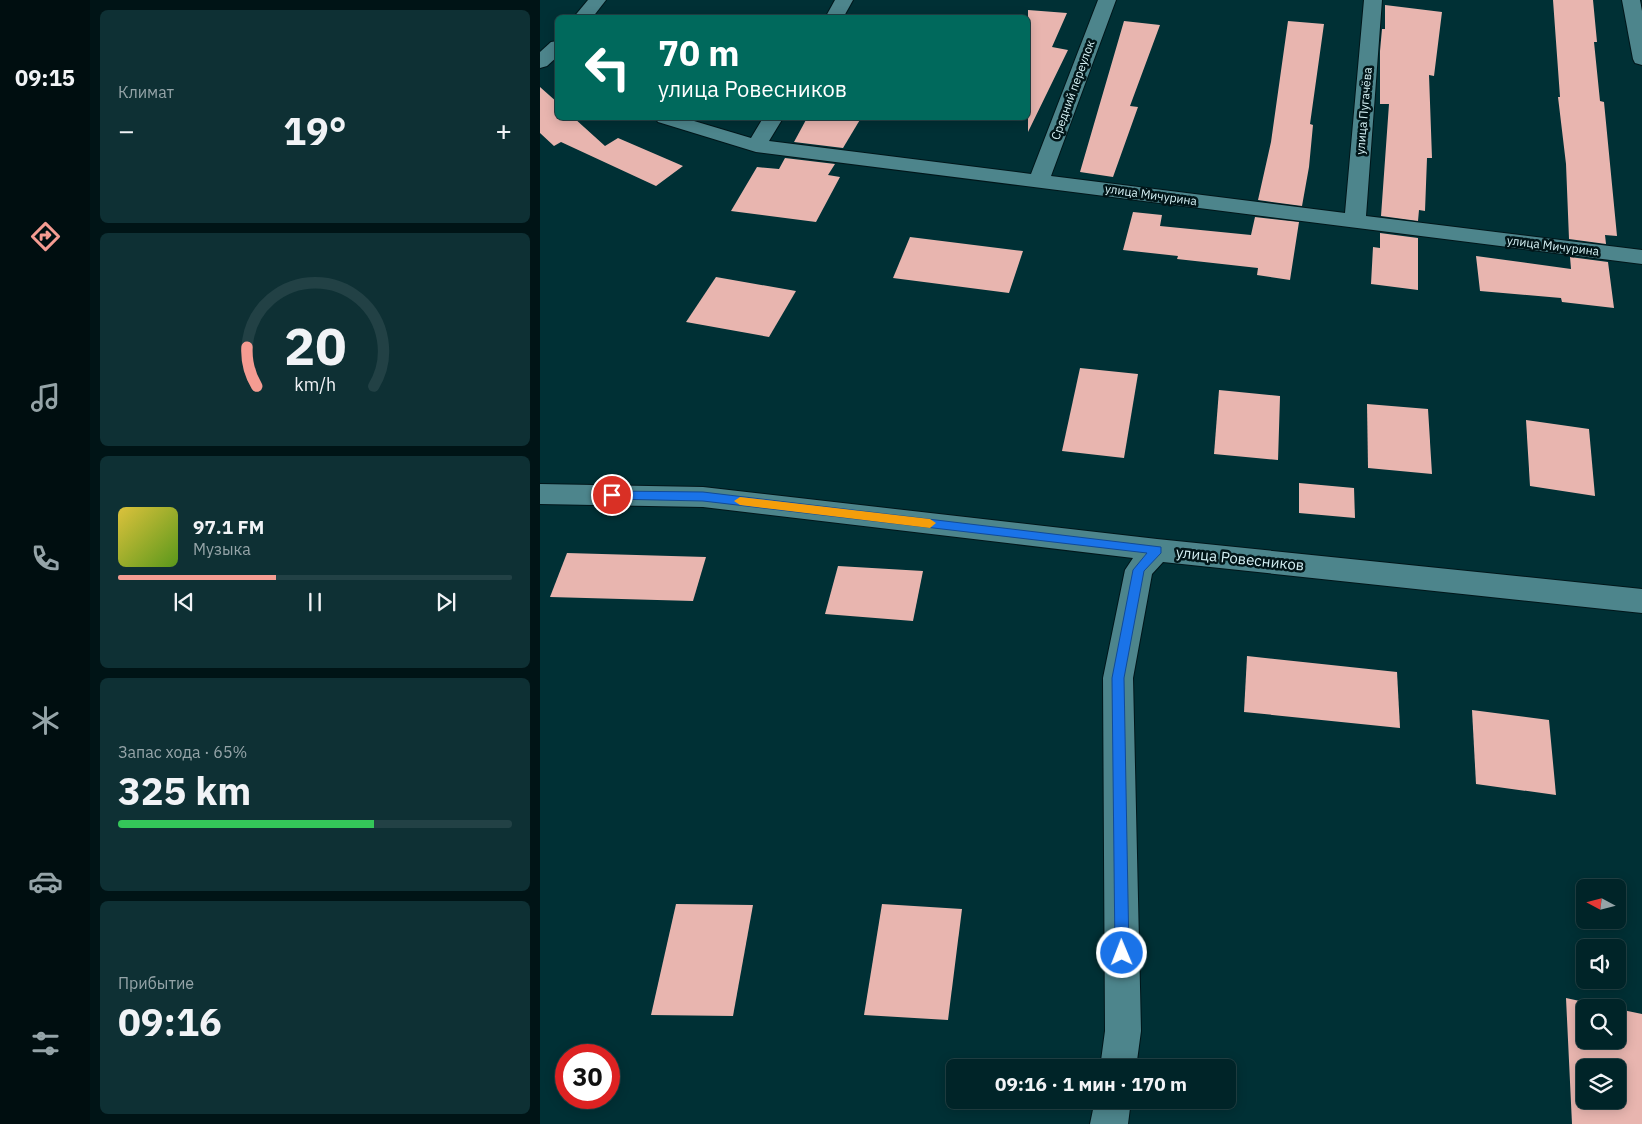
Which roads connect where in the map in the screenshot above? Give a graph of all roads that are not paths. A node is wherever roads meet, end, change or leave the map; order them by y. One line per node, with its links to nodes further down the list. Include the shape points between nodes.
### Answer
1 (597, 0): 6 (street)
2 (844, 0): 7 (street)
3 (1107, 0): 12 (street, Средний переулок)
4 (1373, 0): 13 (street, улица Пугачёва)
5 (1631, 0): 8 (street)
6 (584, 15)
7 (836, 15)
8 (1642, 59)
9 (671, 120): 11 (street, улица Мичурина)
10 (772, 120): 11 (street)
11 (756, 146): 12 (street, улица Мичурина)
12 (1039, 181): 13 (street, улица Мичурина)
13 (1355, 222): 14 (street, улица Мичурина)
14 (1642, 257)
15 (540, 494): 16 (street, улица Ровесников, via 703,497)
16 (1157, 550): 17 (street, улица Ровесников); 18 (street, via 1139,570 1118,678 1123,1032)
17 (1642, 601)
18 (1119, 1059)
19 (1112, 1109): 20 (street)
20 (1110, 1124)

